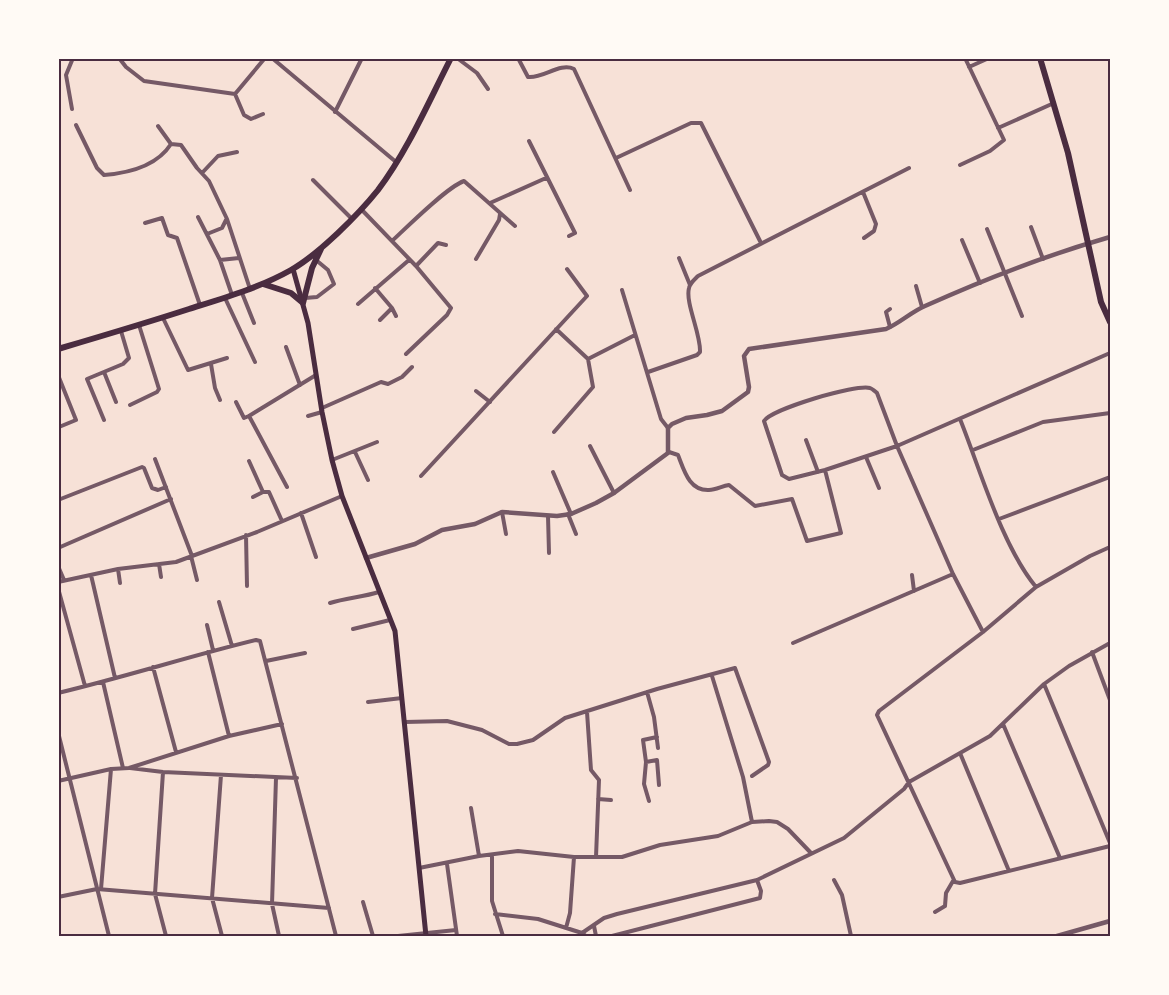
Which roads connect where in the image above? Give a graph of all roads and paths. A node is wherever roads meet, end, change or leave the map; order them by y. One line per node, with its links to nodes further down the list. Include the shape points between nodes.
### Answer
1 (73, 58): 16 (street, via 66,75)
2 (119, 58): 14 (street, via 144,81)
3 (265, 58): 14 (street)
4 (272, 58): 17 (street)
5 (362, 58): 17 (street)
6 (451, 58): 26 (main road)
7 (457, 58): 13 (street, via 477,73)
8 (518, 58): 25 (street, via 528,77 563,67 574,69)
9 (965, 58): 12 (street)
10 (989, 58): 12 (street)
11 (1040, 58): 15 (main road)
12 (969, 67): 21 (street)
13 (488, 89)
14 (235, 94): 18 (street, via 246,117)
15 (1054, 103): 21 (street); 51 (main road)
16 (72, 109)
17 (335, 112): 26 (street)
18 (263, 114)
19 (76, 124): 23 (street, via 104,175 149,164 165,154)
20 (158, 126): 23 (street)
21 (998, 128): 27 (street, via 1003,140)
22 (529, 141): 30 (street)
23 (171, 144): 29 (street, via 181,145)
24 (237, 152): 29 (street, via 218,156)
25 (616, 158): 32 (street); 50 (street, via 691,123 702,123)
26 (397, 162): 35 (main road)
27 (960, 165)
28 (909, 168): 33 (street)
29 (202, 173): 39 (street)
30 (547, 178): 34 (street); 45 (street, via 575,233)
31 (314, 180): 38 (street)
32 (630, 190)
33 (863, 192): 47 (street, via 876,224 874,231); 50 (street)
34 (490, 203): 36 (street); 49 (street, via 467,182 459,183)
35 (361, 209): 38 (main road); 49 (street)
36 (500, 214): 41 (street); 56 (street)
37 (198, 217): 44 (street)
38 (351, 218): 53 (main road)
39 (227, 219): 44 (street, via 222,228); 54 (street)
40 (145, 223): 76 (street, via 162,218 168,235 177,238)
41 (515, 226)
42 (1031, 227): 57 (street)
43 (987, 229): 64 (street)
44 (207, 234): 58 (street)
45 (568, 236)
46 (1110, 237): 51 (street)
47 (864, 238)
48 (962, 240): 65 (street)
49 (392, 241): 60 (street)
50 (761, 243): 67 (street, via 698,276)
51 (1088, 243): 57 (street); 84 (main road, via 1101,302)
52 (446, 245): 61 (street, via 438,243)
53 (322, 246): 59 (main road); 62 (main road)
54 (239, 258): 58 (street); 70 (street)
55 (679, 258): 67 (street)
56 (476, 259)
57 (1042, 259): 64 (street)
58 (220, 260): 73 (street)
59 (316, 260): 74 (main road); 74 (street, via 328,270 334,284)
60 (409, 260): 61 (street); 69 (street)
61 (416, 267): 94 (street, via 451,310)
62 (293, 269): 66 (main road); 74 (main road)
63 (567, 269): 88 (street, via 587,296)
64 (1005, 273): 65 (street); 81 (street)
65 (980, 283): 77 (street)
66 (264, 284): 70 (main road); 74 (main road)
67 (690, 285): 101 (street, via 688,295 700,352)
68 (916, 286): 77 (street)
69 (375, 288): 75 (street); 78 (street)
70 (250, 290): 72 (main road)
71 (622, 290): 90 (street)
72 (242, 292): 73 (main road); 85 (street)
73 (229, 297): 76 (main road); 97 (street)
74 (304, 301): 103 (main road)
75 (358, 304)
76 (200, 306): 82 (main road)
77 (922, 307): 87 (street)
78 (392, 308): 80 (street); 83 (street)
79 (890, 309): 87 (street, via 886,311)
80 (396, 316)
81 (1022, 316)
82 (163, 318): 86 (main road); 98 (street, via 188,370)
83 (380, 320)
84 (1110, 322)
85 (254, 323)
86 (139, 325): 89 (main road); 110 (street, via 159,389)
87 (890, 327): 117 (street, via 749,349 744,356 749,387 746,394 722,411 680,420)
88 (556, 329): 96 (street); 109 (street)
89 (121, 330): 92 (main road); 100 (street, via 129,358)
90 (635, 335): 96 (street); 101 (street)
91 (286, 346): 104 (street)
92 (58, 349)
93 (1110, 353): 115 (street)
94 (406, 354)
95 (227, 358): 98 (street)
96 (588, 359): 119 (street, via 593,387)
97 (255, 362)
98 (211, 364): 106 (street)
99 (412, 367): 111 (street, via 388,384 381,382)
100 (104, 372): 107 (street); 116 (street, via 87,379)
101 (648, 372): 117 (street, via 661,419)
102 (58, 375): 118 (street, via 76,420)
103 (316, 375): 104 (street); 111 (main road)
104 (300, 386): 113 (street)
105 (476, 391): 109 (street)
106 (220, 400)
107 (116, 402)
108 (236, 402): 113 (street, via 244,418)
109 (490, 402): 134 (street)
110 (130, 405)
111 (322, 410): 114 (street); 129 (main road)
112 (1110, 413): 124 (street, via 1043,422)
113 (249, 416): 138 (street)
114 (308, 416)
115 (960, 419): 123 (street); 124 (street)
116 (104, 420)
117 (668, 428): 126 (street)
118 (58, 429)
119 (554, 432)
120 (806, 440): 133 (street)
121 (377, 442): 125 (street)
122 (590, 446): 141 (street)
123 (897, 446): 127 (street); 133 (street, via 877,393 870,388 807,401 770,415 764,421 784,478); 164 (street)
124 (973, 450): 150 (street)
125 (355, 452): 129 (street); 136 (street)
126 (669, 452): 131 (street, via 678,455 695,487 708,490 729,485 753,506 792,499 807,541 841,533); 141 (street)
127 (866, 457): 131 (street); 139 (street)
128 (155, 459): 137 (street)
129 (332, 460): 142 (main road)
130 (249, 461): 140 (street)
131 (825, 470): 133 (street)
132 (553, 472): 148 (street)
133 (818, 472)
134 (421, 476)
135 (1110, 477): 150 (street)
136 (368, 480)
137 (166, 487): 144 (street, via 152,488 143,467); 145 (street)
138 (287, 487)
139 (879, 489)
140 (263, 492): 143 (street); 151 (street, via 270,493)
141 (614, 493): 148 (street)
142 (342, 496): 147 (street); 160 (main road)
143 (252, 497)
144 (58, 500)
145 (171, 500): 156 (street); 158 (street)
146 (502, 512): 149 (street); 152 (street); 160 (street)
147 (301, 513): 151 (street); 159 (street)
148 (570, 514): 149 (street); 153 (street)
149 (548, 516): 157 (street)
150 (999, 519): 173 (street, via 1023,572)
151 (282, 521): 154 (street)
152 (506, 534)
153 (576, 534)
154 (246, 536): 158 (street); 172 (street)
155 (1110, 547): 173 (street)
156 (58, 548)
157 (549, 553)
158 (192, 556): 161 (street); 169 (street)
159 (316, 557)
160 (366, 558): 175 (main road)
161 (159, 564): 163 (street); 167 (street)
162 (58, 566): 168 (street)
163 (118, 570): 165 (street); 171 (street)
164 (953, 574): 176 (street); 182 (street)
165 (91, 575): 168 (street); 192 (street)
166 (912, 575): 176 (street)
167 (161, 576)
168 (64, 580): 170 (street)
169 (198, 580)
170 (58, 582)
171 (120, 583)
172 (247, 586)
173 (1036, 586): 182 (street)
174 (58, 588): 195 (street)
175 (380, 591): 178 (street); 179 (main road)
176 (915, 591): 184 (street)
177 (219, 602): 185 (street)
178 (330, 603)
179 (391, 620): 181 (street); 198 (main road)
180 (207, 625): 186 (street)
181 (353, 629)
182 (983, 632): 222 (street, via 878,713)
183 (1110, 643): 187 (street)
184 (793, 644)
185 (232, 646): 186 (street); 189 (street, via 256,640 262,644)
186 (210, 651): 190 (street); 206 (street)
187 (1092, 652): 194 (street); 199 (street)
188 (305, 653): 189 (street)
189 (266, 661): 203 (street)
190 (153, 667): 192 (street); 209 (street)
191 (712, 676): 196 (street); 217 (street, via 737,670 769,762); 228 (street, via 743,777)
192 (115, 678): 193 (street)
193 (103, 682): 195 (street); 212 (street)
194 (1044, 684): 204 (street); 229 (street)
195 (85, 686): 197 (street)
196 (647, 692): 201 (street); 207 (street)
197 (58, 693)
198 (403, 698): 200 (street); 202 (main road)
199 (1110, 700)
200 (368, 702)
201 (587, 712): 202 (street, via 563,720 533,740 511,745 482,730 447,721); 224 (street, via 591,770 599,780)
202 (405, 722): 237 (main road)
203 (282, 724): 206 (street); 220 (street)
204 (1003, 724): 210 (street); 235 (street)
205 (58, 732): 218 (street)
206 (229, 736): 209 (street)
207 (657, 736): 208 (street); 211 (street, via 643,740)
208 (658, 747)
209 (176, 752): 213 (street)
210 (960, 753): 222 (street); 238 (street)
211 (646, 762): 223 (street, via 657,760); 226 (street, via 644,784)
212 (123, 768): 213 (street); 214 (street)
213 (129, 768): 215 (street)
214 (111, 769): 218 (street); 242 (street)
215 (163, 772): 216 (street); 243 (street)
216 (221, 776): 219 (street); 245 (street)
217 (752, 776)
218 (70, 778): 221 (street); 242 (street)
219 (276, 778): 220 (street); 247 (street)
220 (297, 778): 248 (street)
221 (58, 782)
222 (909, 782): 230 (street, via 844,838); 241 (street)
223 (658, 785)
224 (598, 799): 225 (street); 234 (street)
225 (611, 800)
226 (649, 801)
227 (471, 808): 232 (street)
228 (752, 822): 230 (street, via 777,822); 234 (street, via 718,836 660,845 622,857)
229 (1110, 845): 235 (street)
230 (811, 853): 239 (street)
231 (492, 855): 232 (street); 233 (street, via 522,851); 250 (street)
232 (479, 856): 236 (street)
233 (574, 857): 234 (street); 253 (street)
234 (596, 857)
235 (1060, 858): 238 (street)
236 (447, 864): 237 (street); 254 (street)
237 (418, 869): 255 (main road)
238 (1010, 871): 241 (street, via 960,883)
239 (757, 880): 252 (street, via 617,914); 267 (street, via 760,898)
240 (834, 880): 268 (street, via 842,895)
241 (953, 881): 249 (street, via 946,893 945,906)
242 (99, 889): 243 (street); 244 (street); 257 (street)
243 (155, 894): 245 (street); 258 (street)
244 (58, 897)
245 (212, 898): 247 (street); 259 (street)
246 (363, 902): 262 (street)
247 (273, 904): 248 (street); 260 (street)
248 (329, 908): 261 (street)
249 (935, 912)
250 (495, 914): 253 (street, via 538,919); 265 (street)
251 (1110, 921): 269 (street)
252 (594, 926): 256 (street); 266 (street)
253 (566, 928): 256 (street)
254 (456, 930): 255 (street); 264 (street)
255 (426, 935): 263 (street)
256 (584, 935)
257 (109, 936)
258 (166, 936)
259 (222, 936)
260 (279, 936)
261 (336, 936)
262 (373, 936)
263 (398, 936)
264 (457, 936)
265 (503, 936)
266 (596, 936)
267 (611, 936)
268 (851, 936)
269 (1057, 936)

